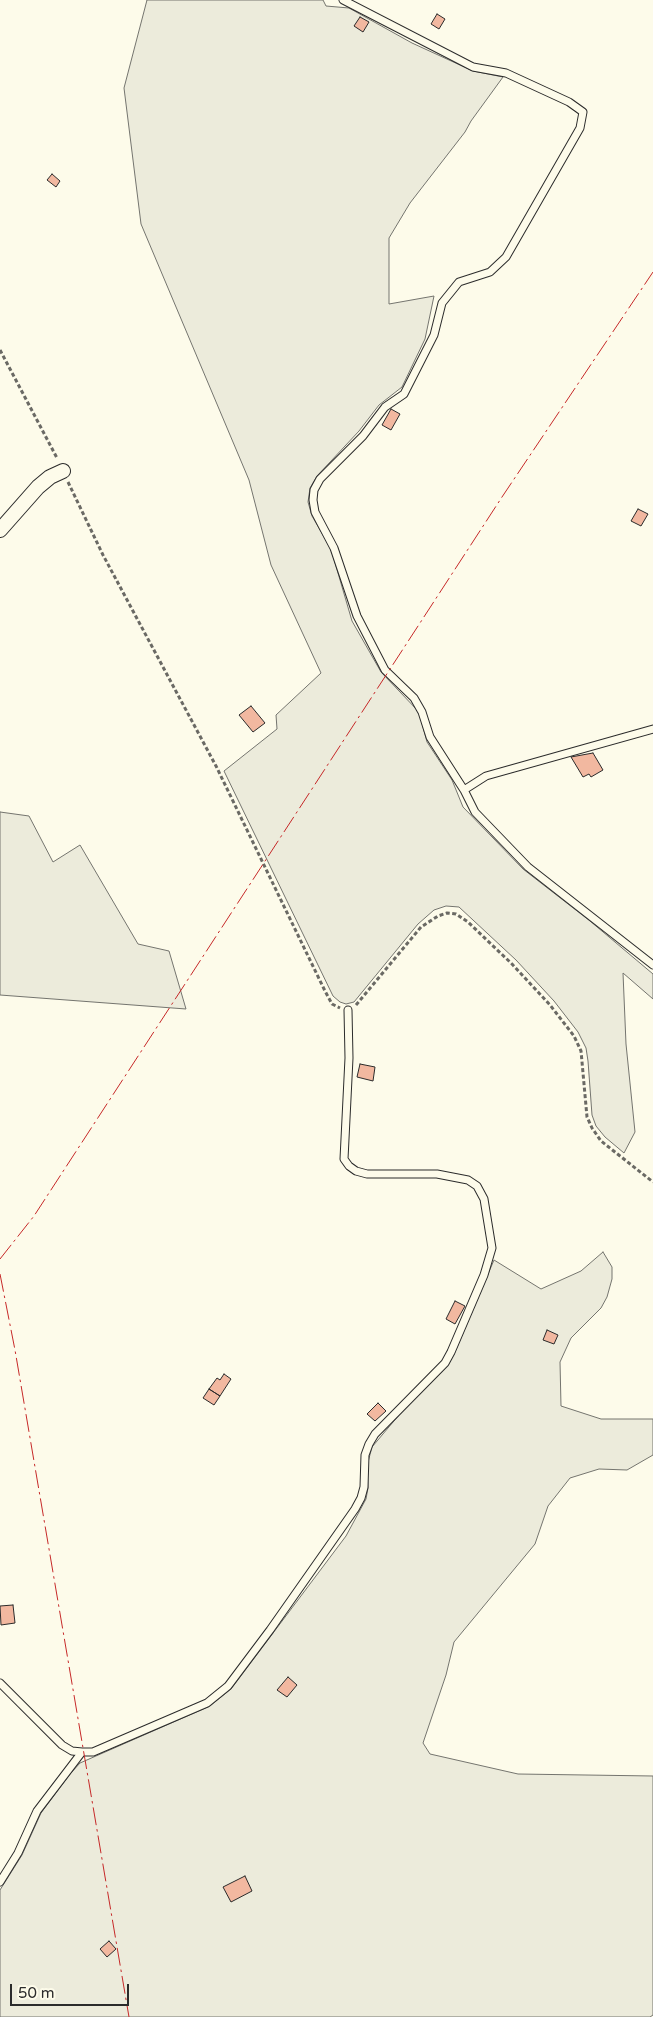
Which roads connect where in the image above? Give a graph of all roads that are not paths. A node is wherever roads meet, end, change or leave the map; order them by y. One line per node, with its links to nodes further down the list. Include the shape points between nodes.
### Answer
1 (343, 0): 5 (lane, via 473,67 506,73 569,102 583,112 580,128 506,257 490,272 458,282 442,302 434,335 404,394 385,406 363,436 320,479 314,490 315,512 334,548 357,616 385,670 414,698 430,737)
2 (63, 471): 3 (street, via 38,487)
3 (0, 530)
4 (653, 730): 5 (lane, via 486,776)
5 (464, 790): 6 (lane, via 475,812 528,867)
6 (653, 965)
7 (348, 1010): 9 (lane, via 344,1159 348,1166 366,1174 437,1174 468,1180 477,1186 484,1199 492,1248 490,1258 451,1352 369,1444 365,1455 364,1487 355,1510 228,1686 207,1703 93,1752)
8 (0, 1683): 9 (lane, via 62,1745)
9 (82, 1752): 10 (lane, via 37,1811 18,1853)
10 (0, 1882)

